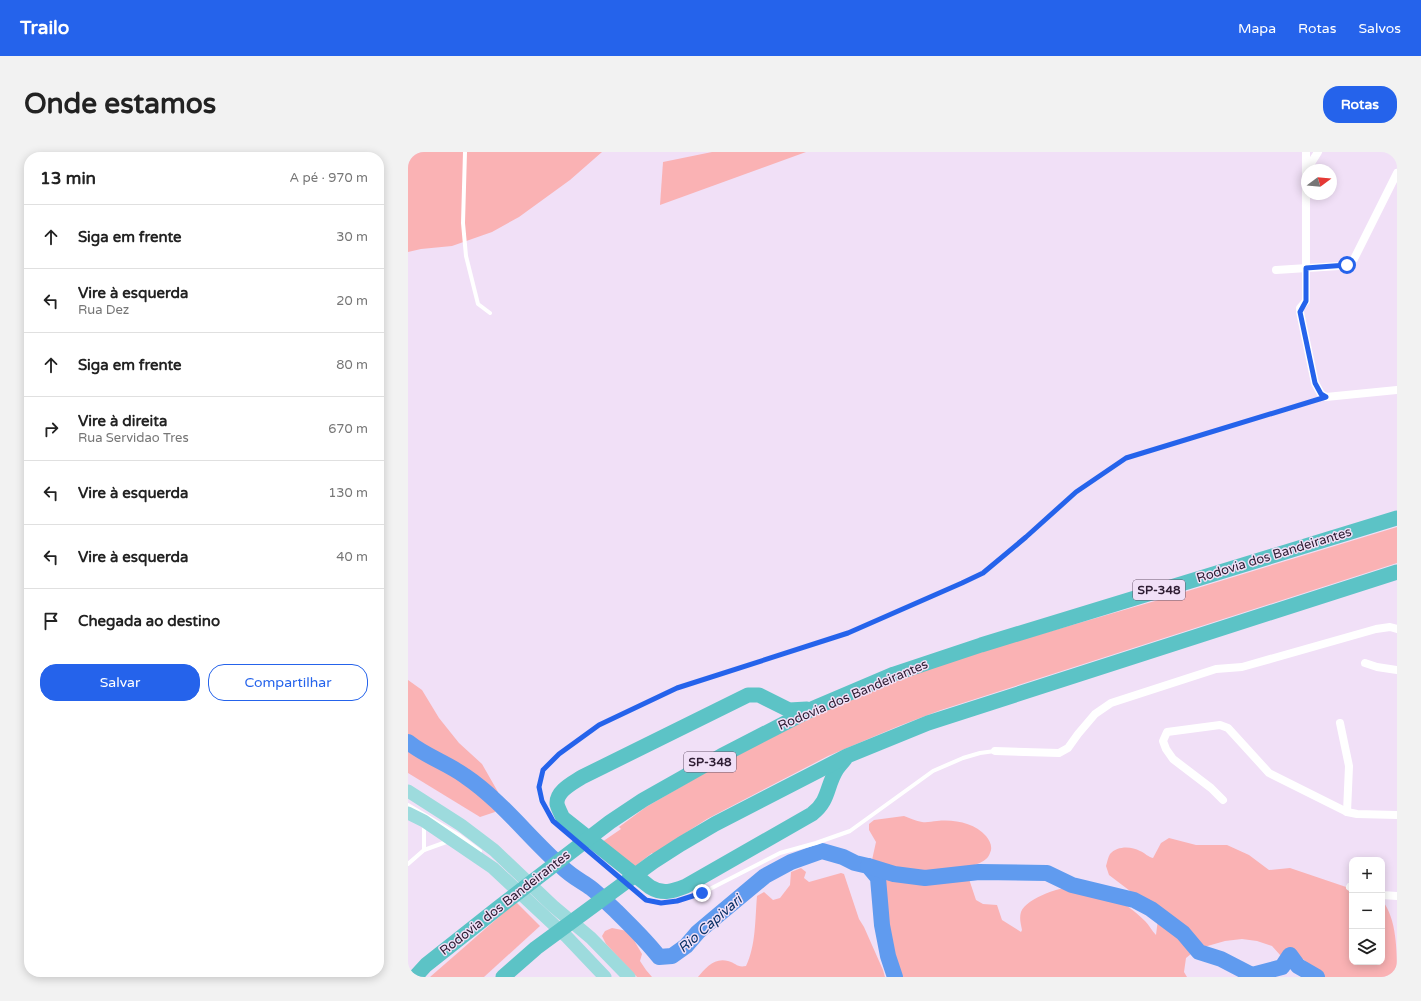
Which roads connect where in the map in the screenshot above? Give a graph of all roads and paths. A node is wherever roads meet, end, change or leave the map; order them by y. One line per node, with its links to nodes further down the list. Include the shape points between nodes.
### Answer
1 (465, 152): 10 (lane, via 463,223 466,256 478,304)
2 (1306, 152): 4 (street)
3 (1318, 152): 5 (street)
4 (1306, 164)
5 (1310, 164)
6 (1397, 173): 8 (street, via 1354,259 1347,265)
7 (1306, 200): 8 (street)
8 (1306, 268): 9 (street); 12 (street, via 1306,301 1300,312 1315,383 1321,394)
9 (1276, 270)
10 (490, 313)
11 (1397, 390): 12 (street)
12 (1326, 397): 20 (lane, via 1126,458 1076,492 983,573 848,633 677,688 599,725 559,754 543,770 539,787 542,801 553,821 646,900 661,903 702,893 780,853 850,831 933,771 963,758)
13 (1397, 518): 18 (highway, Rodovia dos Bandeirantes / SP-348, via 974,647 894,674)
14 (1397, 572): 21 (highway, via 928,723)
15 (1397, 629): 20 (street, via 1390,626 1242,667 1216,669 1111,704 1095,714 1068,748 1059,753)
16 (1365, 663): 17 (street)
17 (1397, 670)
18 (814, 708): 21 (highway, via 789,710 760,694 748,695 582,777 565,788 558,797 557,805 563,818 650,887 657,891 674,891 812,814 824,800 836,770); 39 (highway, Rodovia dos Bandeirantes / SP-348, via 689,774 610,822 426,965)
19 (1340, 723): 26 (street, via 1349,766)
20 (995, 751)
21 (847, 756): 40 (highway, via 681,844 536,948)
22 (408, 791): 44 (main road, via 461,824 494,850 591,938)
23 (408, 797): 37 (lane, via 462,830 498,859)
24 (1223, 800): 26 (street, via 1173,759 1163,741 1167,732 1220,725 1228,728 1269,772)
25 (408, 805): 32 (lane, via 460,836)
26 (1346, 812): 28 (street)
27 (408, 813): 29 (main road)
28 (1397, 815)
29 (424, 822): 30 (main road); 31 (lane)
30 (452, 840): 31 (lane); 41 (main road, via 492,868)
31 (424, 850): 34 (lane)
32 (484, 855)
33 (490, 860): 42 (lane)
34 (408, 864)
35 (1385, 895): 36 (street)
36 (1397, 896)
37 (578, 933)
38 (595, 949): 43 (lane)
39 (415, 977)
40 (503, 977)
41 (605, 977)
42 (610, 977)
43 (622, 977)
44 (629, 977)

